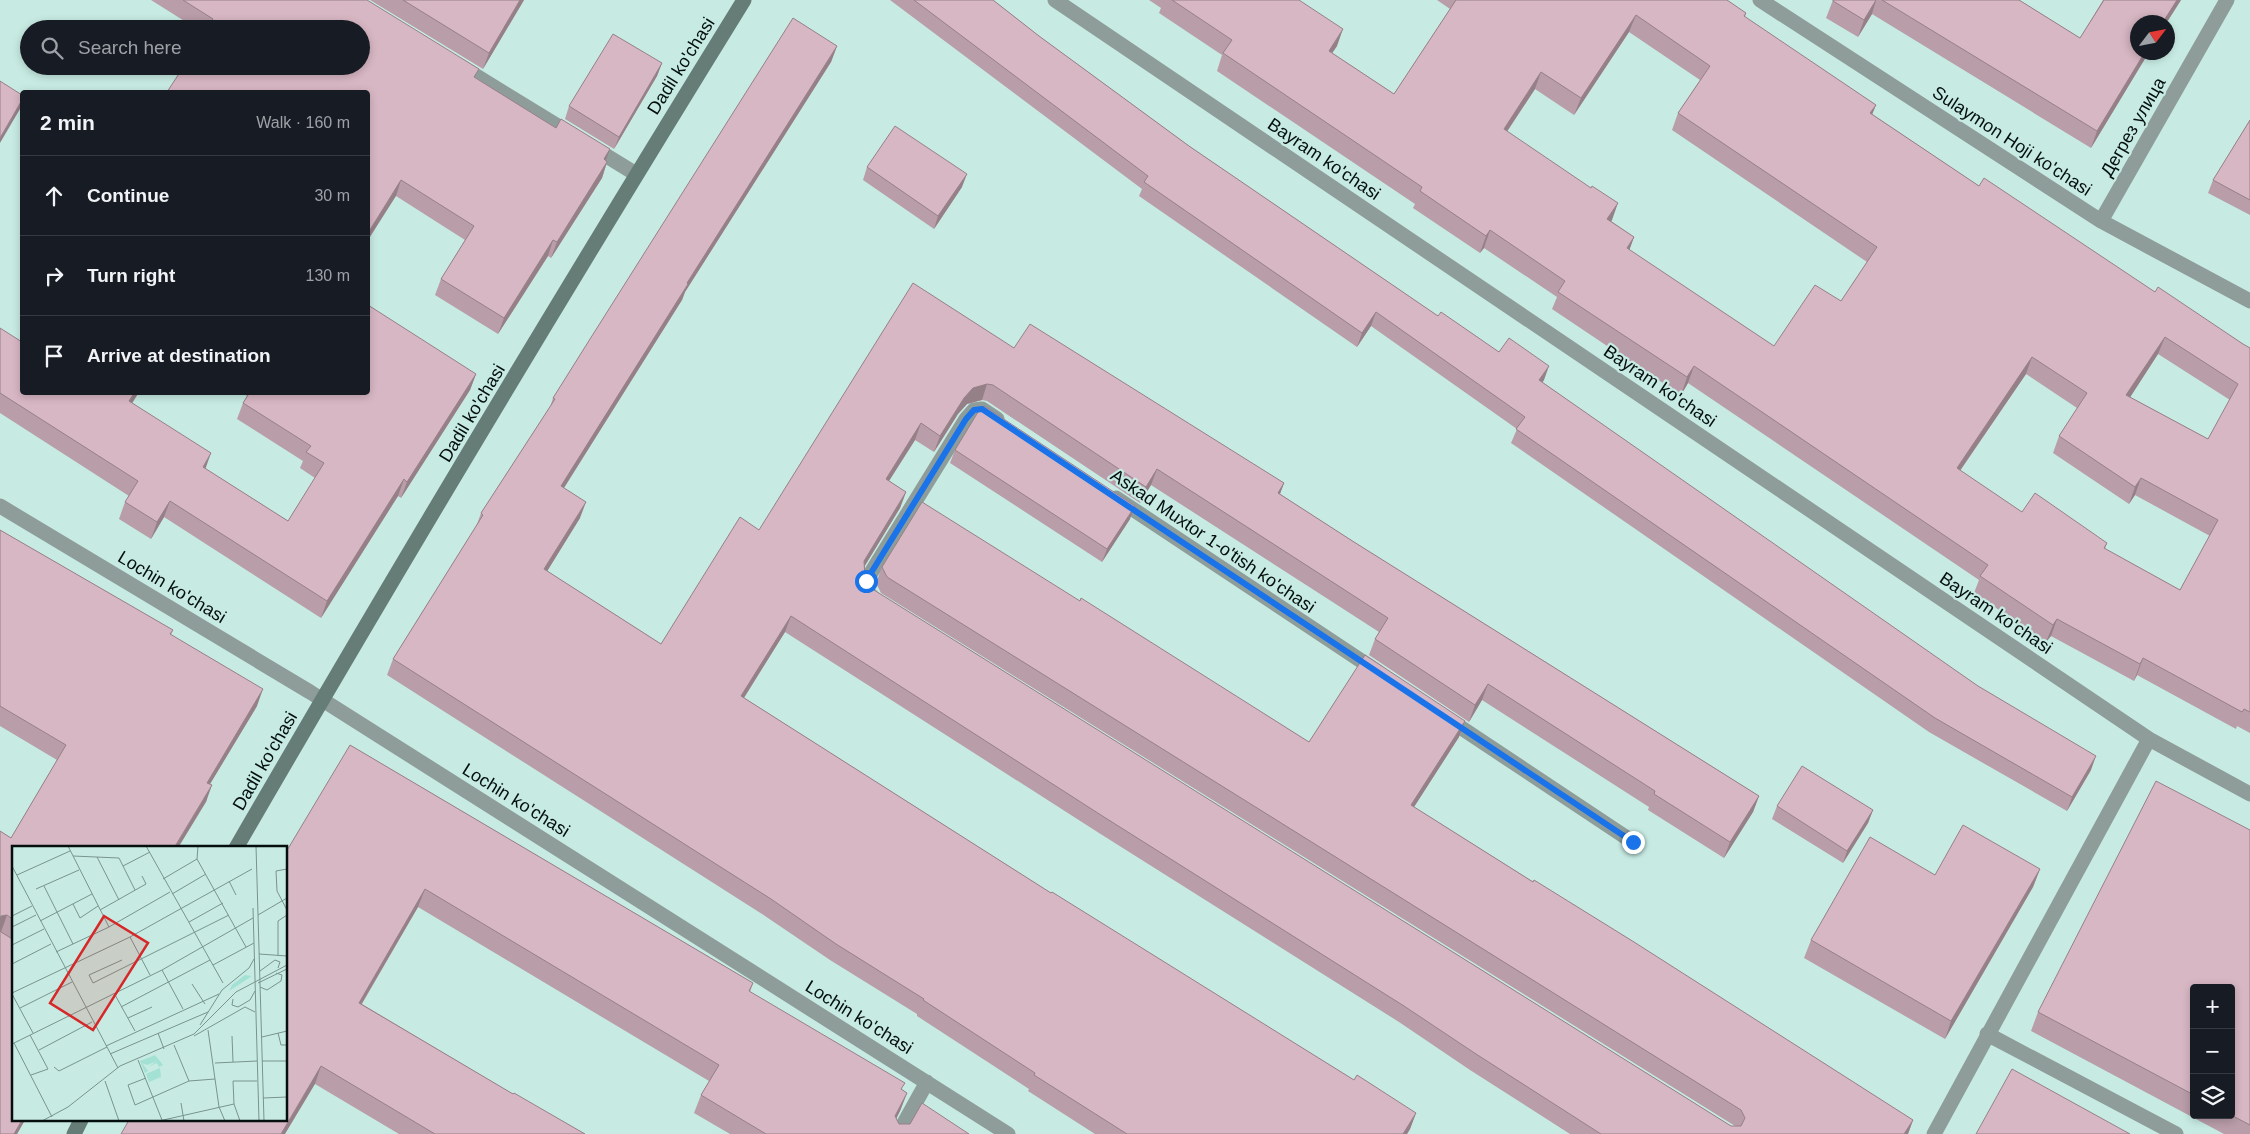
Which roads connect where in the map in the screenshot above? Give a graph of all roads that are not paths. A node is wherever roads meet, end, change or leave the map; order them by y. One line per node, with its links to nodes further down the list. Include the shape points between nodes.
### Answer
1 (744, 0): 6 (street, Dadil ko'chasi)
2 (1055, 0): 16 (street, Bayram ko'chasi)
3 (1760, 0): 7 (street, Sulaymon Hoji ko'chasi)
4 (2227, 0): 7 (street, Дегрез улица)
5 (444, 56): 6 (street)
6 (636, 174): 14 (street, Dadil ko'chasi)
7 (2101, 221): 8 (street, Sulaymon Hoji ko'chasi)
8 (2250, 301)
9 (1006, 426): 12 (street, via 982,409 974,410 966,419 866,581 868,592)
10 (1105, 491): 13 (street, Askad Muxtor 1-o'tish ko'chasi)
11 (0, 506): 14 (street, Lochin ko'chasi)
12 (883, 606)
13 (1394, 683)
14 (322, 700): 19 (street, Dadil ko'chasi); 21 (street, Lochin ko'chasi)
15 (1435, 710): 18 (street)
16 (2149, 739): 17 (street, Bayram ko'chasi); 20 (street)
17 (2250, 794)
18 (1633, 842)
19 (237, 846)
20 (1987, 1034): 26 (street); 27 (street)
21 (927, 1082): 24 (street); 25 (street, Lochin ko'chasi)
22 (80, 1122): 23 (street)
23 (74, 1134)
24 (898, 1134)
25 (1008, 1134)
26 (1934, 1134)
27 (2176, 1134)

